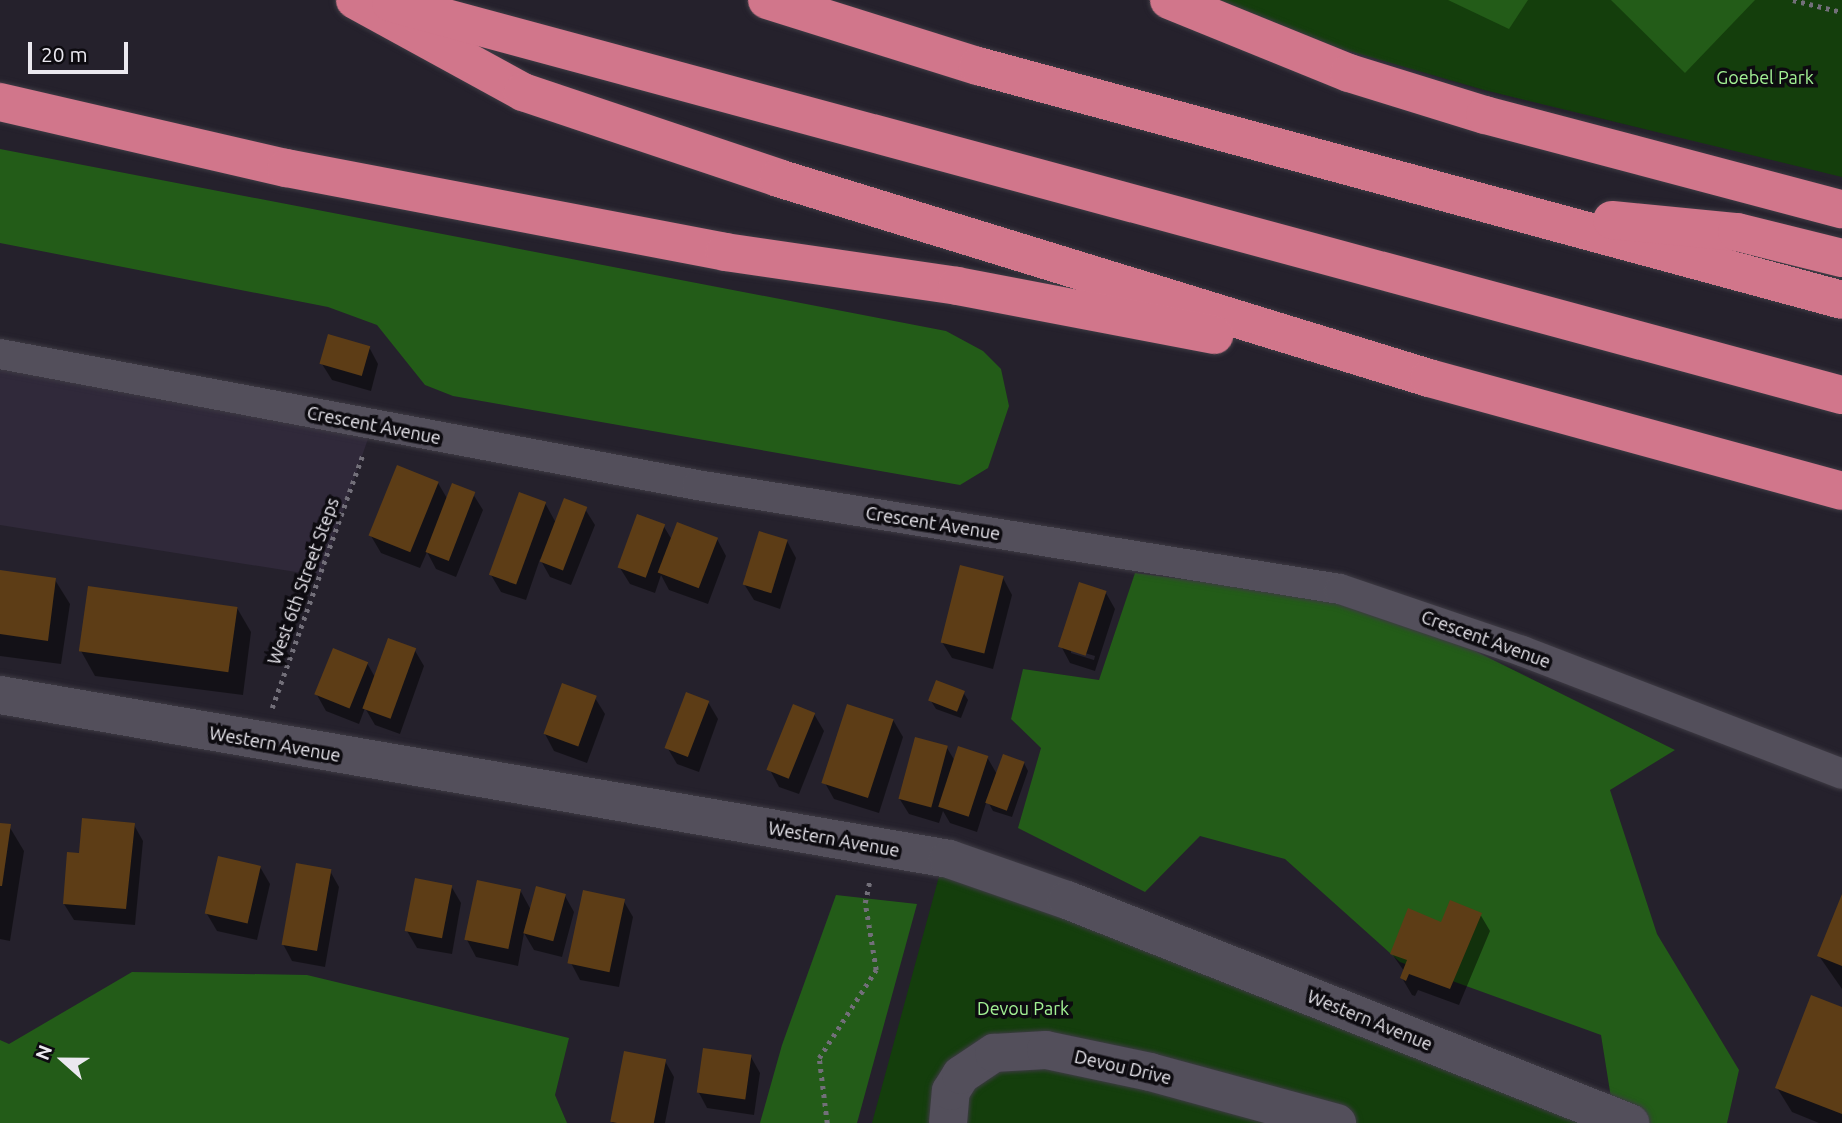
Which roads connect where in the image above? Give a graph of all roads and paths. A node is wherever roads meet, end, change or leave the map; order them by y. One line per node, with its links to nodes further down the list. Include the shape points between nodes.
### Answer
1 (355, 0): 13 (highway, via 523,92 879,210)
2 (379, 0): 14 (highway)
3 (766, 0): 9 (highway, via 978,66)
4 (1168, 0): 8 (highway, via 1349,73 1485,116)
5 (1793, 0): 6 (path)
6 (1842, 12)
7 (0, 102): 13 (highway, via 286,168 725,252 957,286)
8 (1842, 209)
9 (1506, 211): 10 (highway, via 1737,232); 11 (highway)
10 (1842, 258)
11 (1842, 300)
12 (0, 354): 19 (street, Crescent Avenue, via 697,485 1340,589 1522,651)
13 (1429, 378): 16 (highway)
14 (1842, 396)
15 (362, 456): 18 (path, West 6th Street Steps)
16 (1842, 491)
17 (0, 695): 24 (street, Western Avenue, via 949,859 1067,900)
18 (270, 716)
19 (1842, 774)
20 (872, 870): 21 (path, via 865,903 876,970 819,1058)
21 (827, 1123)
22 (948, 1123): 23 (street, Devou Drive, via 951,1091 961,1075 994,1053 1046,1050 1150,1072)
23 (1337, 1123)
24 (1630, 1123)

